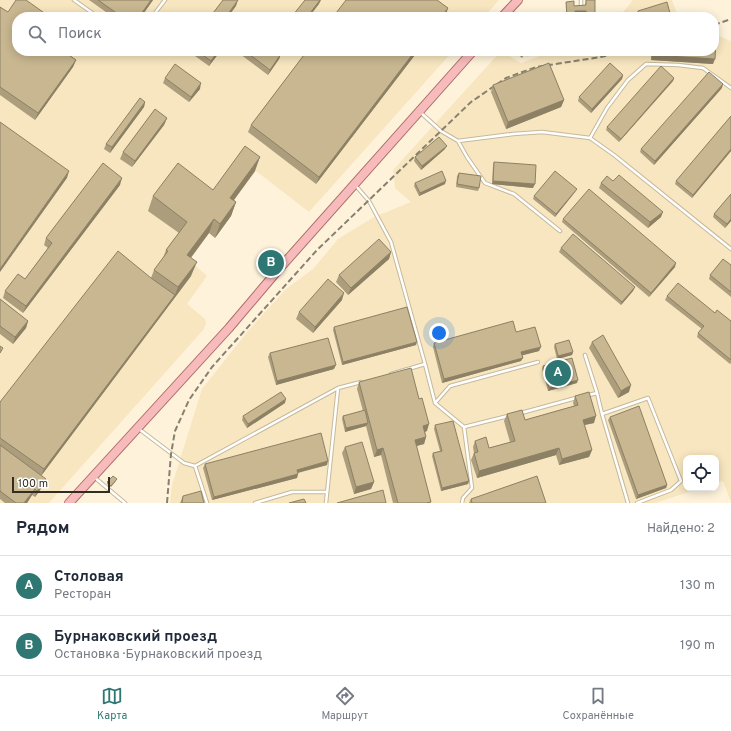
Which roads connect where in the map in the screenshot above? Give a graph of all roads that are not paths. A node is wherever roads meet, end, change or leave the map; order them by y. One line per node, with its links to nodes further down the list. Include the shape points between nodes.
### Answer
1 (74, 0): 6 (lane)
2 (165, 0): 7 (lane)
3 (518, 0): 8 (main road)
4 (581, 0): 5 (lane)
5 (581, 7)
6 (91, 12)
7 (156, 12)
8 (507, 12)
9 (469, 56): 11 (main road)
10 (731, 88): 12 (lane, via 703,68 646,64 628,80 607,108)
11 (420, 112): 13 (lane, via 441,131); 14 (main road)
12 (590, 138): 13 (lane, via 542,132); 16 (lane)
13 (458, 141): 15 (lane, via 485,183 514,194)
14 (354, 184): 19 (lane, via 369,201 391,242); 29 (main road)
15 (560, 231)
16 (731, 249)
17 (585, 355): 23 (lane)
18 (538, 362): 24 (lane, via 450,386)
19 (425, 364): 20 (lane); 24 (lane)
20 (389, 374)
21 (367, 380): 22 (lane)
22 (338, 388): 30 (lane); 32 (lane)
23 (597, 393): 25 (lane); 26 (lane)
24 (435, 403): 28 (lane)
25 (516, 414)
26 (602, 414): 39 (lane); 40 (lane, via 648,398 681,481 671,490)
27 (508, 416): 28 (lane)
28 (464, 427): 38 (lane, via 472,488)
29 (138, 428): 30 (lane, via 184,463); 31 (main road)
30 (195, 466): 35 (lane)
31 (93, 477): 33 (main road); 34 (lane)
32 (327, 492): 36 (lane, via 292,492); 37 (lane)
33 (69, 503)
34 (125, 503)
35 (207, 503)
36 (255, 503)
37 (326, 503)
38 (462, 503)
39 (628, 503)
40 (637, 503)

